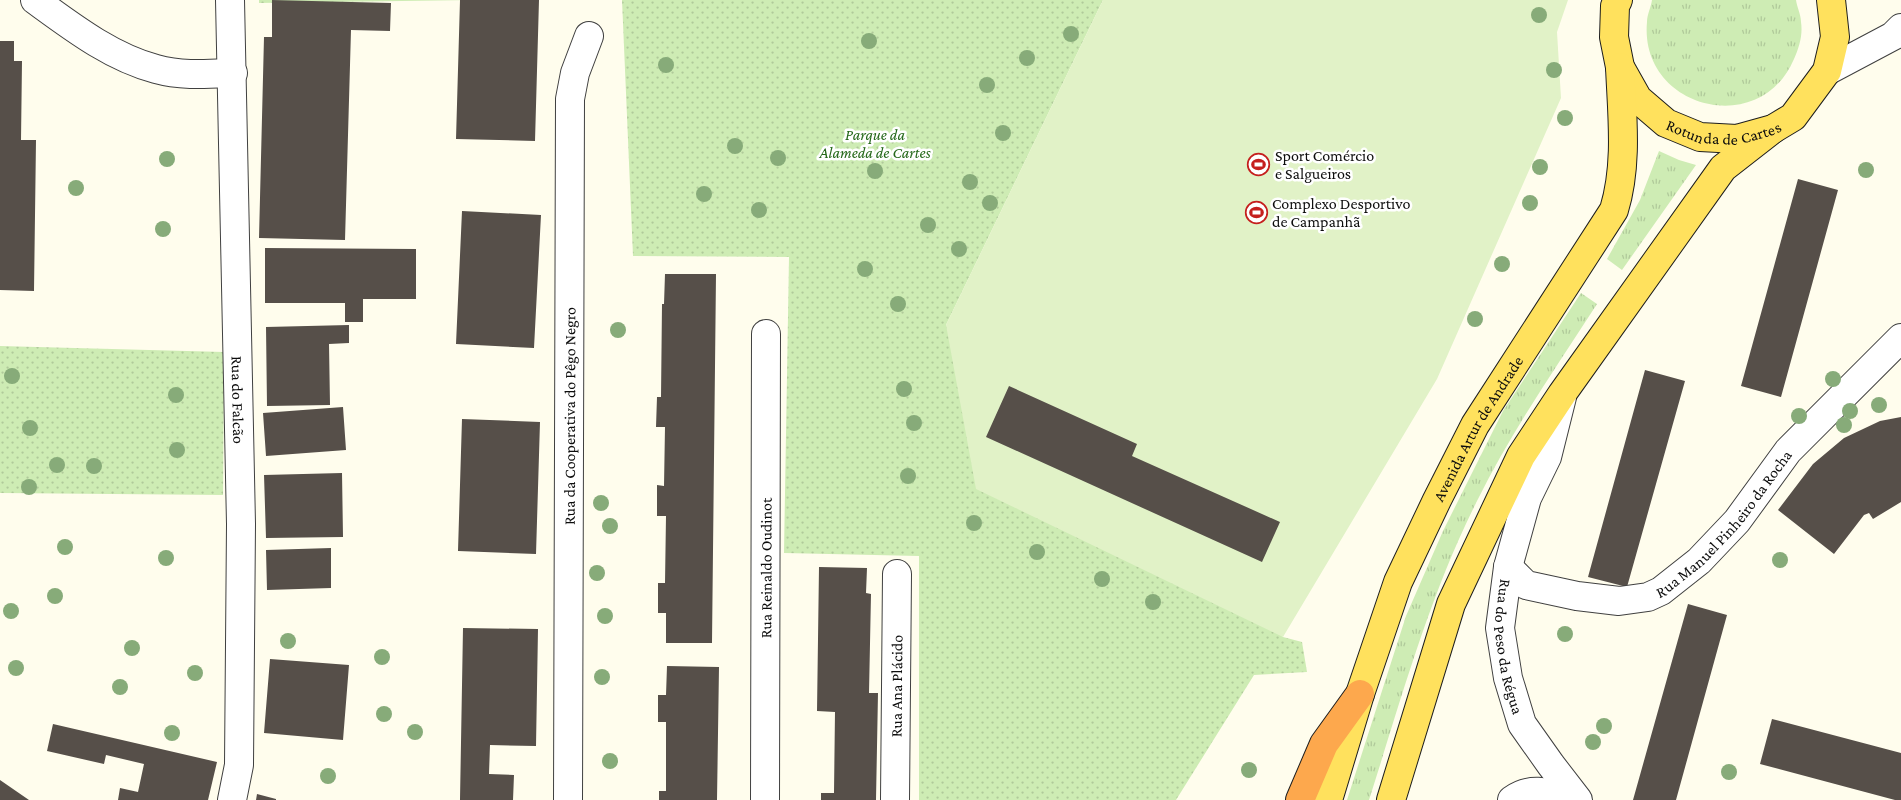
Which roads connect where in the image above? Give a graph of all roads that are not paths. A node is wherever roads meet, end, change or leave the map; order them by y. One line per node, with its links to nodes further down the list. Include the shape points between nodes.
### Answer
1 (230, 0): 9 (street, Rua do Falcão)
2 (1618, 0): 7 (main road, Rotunda de Cartes, via 1614,37)
3 (1830, 0): 8 (main road, Rotunda de Cartes, via 1835,37)
4 (41, 2): 9 (street, via 78,32 156,70 187,74)
5 (1901, 28): 8 (street, via 1893,36)
6 (589, 36): 18 (street, Rua da Cooperativa do Pêgo Negro, via 574,73 570,98)
7 (1620, 67): 10 (main road, Rotunda de Cartes, via 1638,99 1666,123 1692,134 1737,139); 16 (main road, Avenida Artur de Andrade, via 1624,164 1614,210 1475,425 1398,582)
8 (1827, 71): 10 (main road, Rotunda de Cartes, via 1793,117)
9 (233, 73): 17 (street, Rua do Falcão, via 241,524 238,764)
10 (1773, 129): 13 (main road, via 1722,168)
11 (766, 334): 19 (street, Rua Reinaldo Oudinot)
12 (1901, 338): 14 (street, Rua Manuel Pinheiro da Rocha, via 1788,451 1737,521 1699,561 1661,591 1648,597 1619,601 1577,596 1526,585)
13 (1562, 394): 14 (street, Rua do Peso da Régua, via 1547,457 1527,498); 23 (main road, via 1521,456 1452,604)
14 (1508, 567): 25 (street, Rua do Peso da Régua, via 1500,628 1508,678 1522,724)
15 (897, 574): 20 (street, Rua Ana Plácido)
16 (1360, 694): 21 (highway, via 1324,744); 22 (main road, Avenida Artur de Andrade)
17 (232, 800)
18 (568, 800)
19 (765, 800)
20 (895, 800)
21 (1300, 800)
22 (1328, 800)
23 (1391, 800)
24 (1512, 800): 25 (street, Rua do Peso da Régua, via 1521,793 1533,791)
25 (1576, 800)

